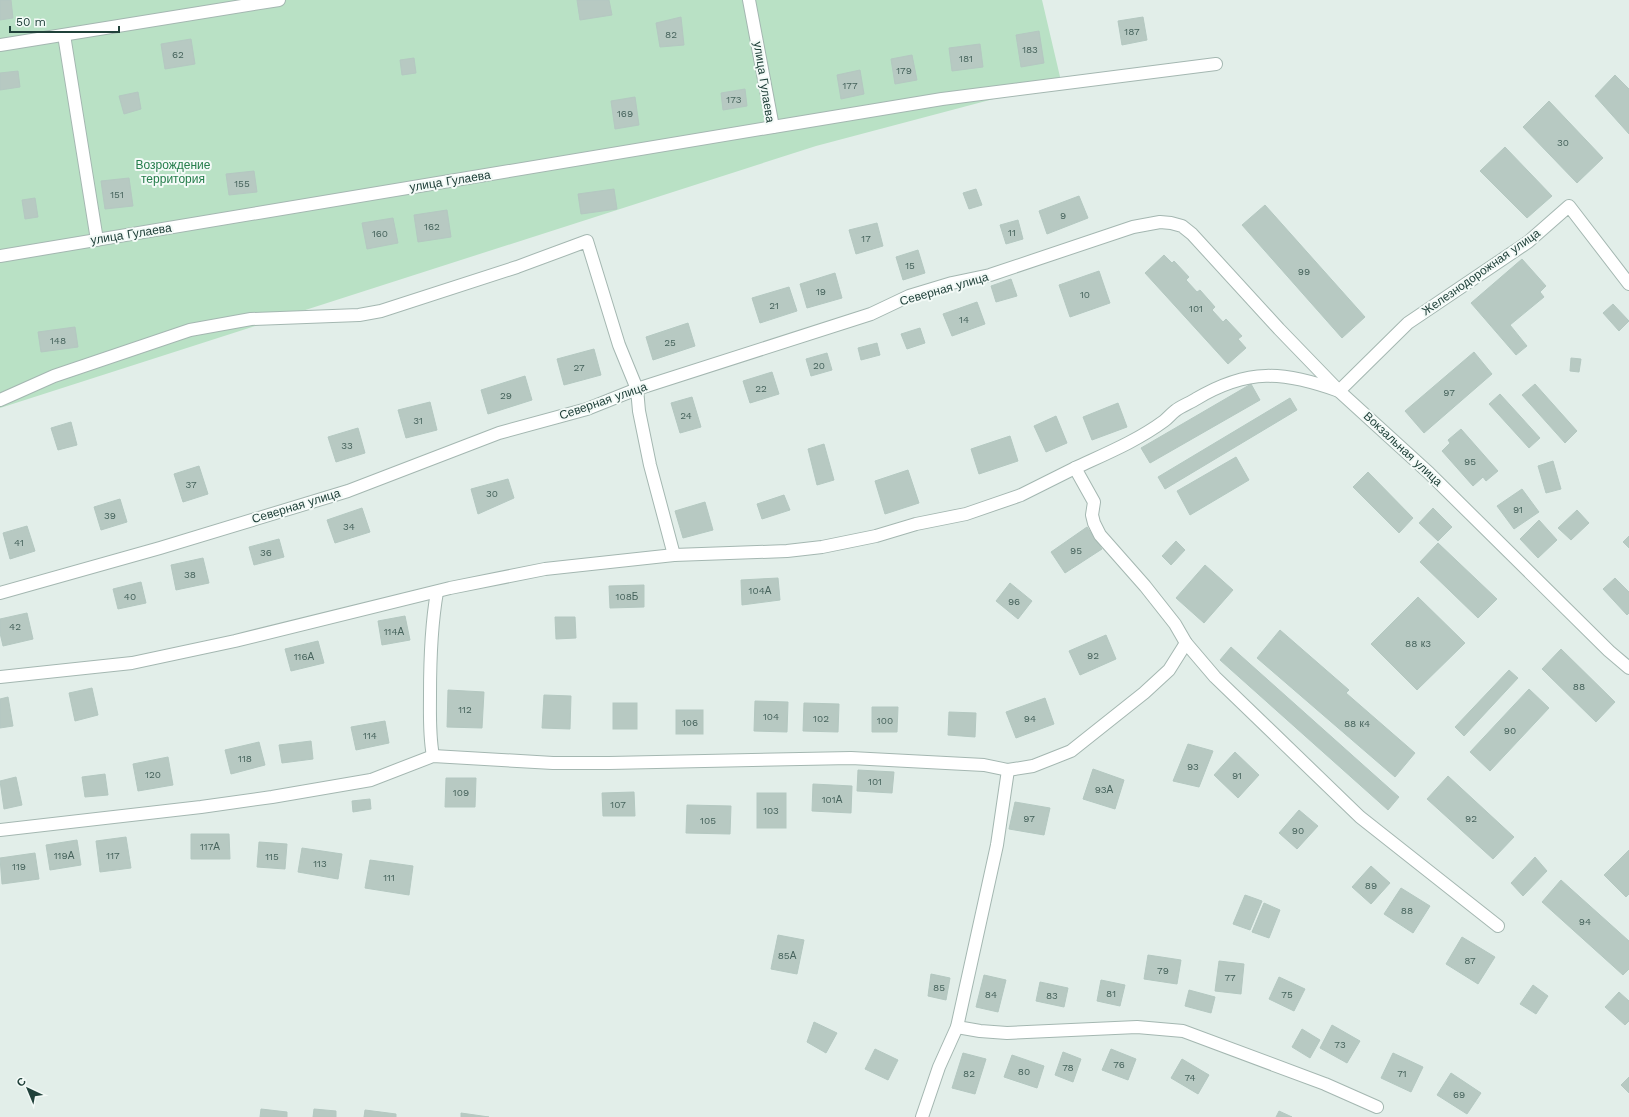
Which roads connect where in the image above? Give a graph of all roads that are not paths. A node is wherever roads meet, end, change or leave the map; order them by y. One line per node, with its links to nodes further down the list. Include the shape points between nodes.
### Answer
1 (279, 0): 3 (street)
2 (749, 0): 6 (street, улица Гулаева)
3 (64, 35): 4 (street); 8 (street)
4 (0, 45)
5 (1216, 64): 6 (street, via 942,99)
6 (773, 127): 8 (street, улица Гулаева)
7 (1182, 226): 11 (street, Северная улица, via 1160,222 1133,227 990,275 909,296 872,314); 12 (street, Вокзальная улица)
8 (97, 240): 9 (street, улица Гулаева)
9 (0, 256)
10 (1629, 284): 12 (street, Железнодорожная улица, via 1569,206 1528,242 1408,323)
11 (637, 389): 13 (street, via 619,345 587,242 381,311 359,315 251,318 190,330 54,376); 15 (street, via 651,472); 17 (street, Северная улица, via 587,409 499,433 348,491)
12 (1339, 391): 14 (street, via 1296,378 1241,378 1217,387 1176,410 1164,421 1133,439); 19 (street, Вокзальная улица, via 1429,473 1608,651)
13 (0, 400)
14 (1075, 468): 15 (street, via 999,503 966,514 916,524 876,536 787,551); 18 (street, via 1094,502 1093,519 1100,535 1166,613)
15 (674, 555): 16 (street, via 545,569)
16 (437, 592): 20 (street, via 132,663); 21 (street, via 433,614 430,678 430,737)
17 (0, 593)
18 (1186, 644): 22 (street, via 1177,660 1144,694 1071,751 1033,766); 24 (street, via 1215,677 1360,817)
19 (1629, 668)
20 (0, 677)
21 (433, 756): 22 (street, via 553,763 851,758 984,765); 23 (street, via 372,780 280,796)
22 (1008, 770): 25 (street, via 997,845)
23 (0, 830)
24 (1498, 926)
25 (957, 1026): 26 (street, via 1007,1033 1137,1027 1184,1031 1325,1084); 27 (street, via 939,1067)
26 (1377, 1107)
27 (922, 1117)

